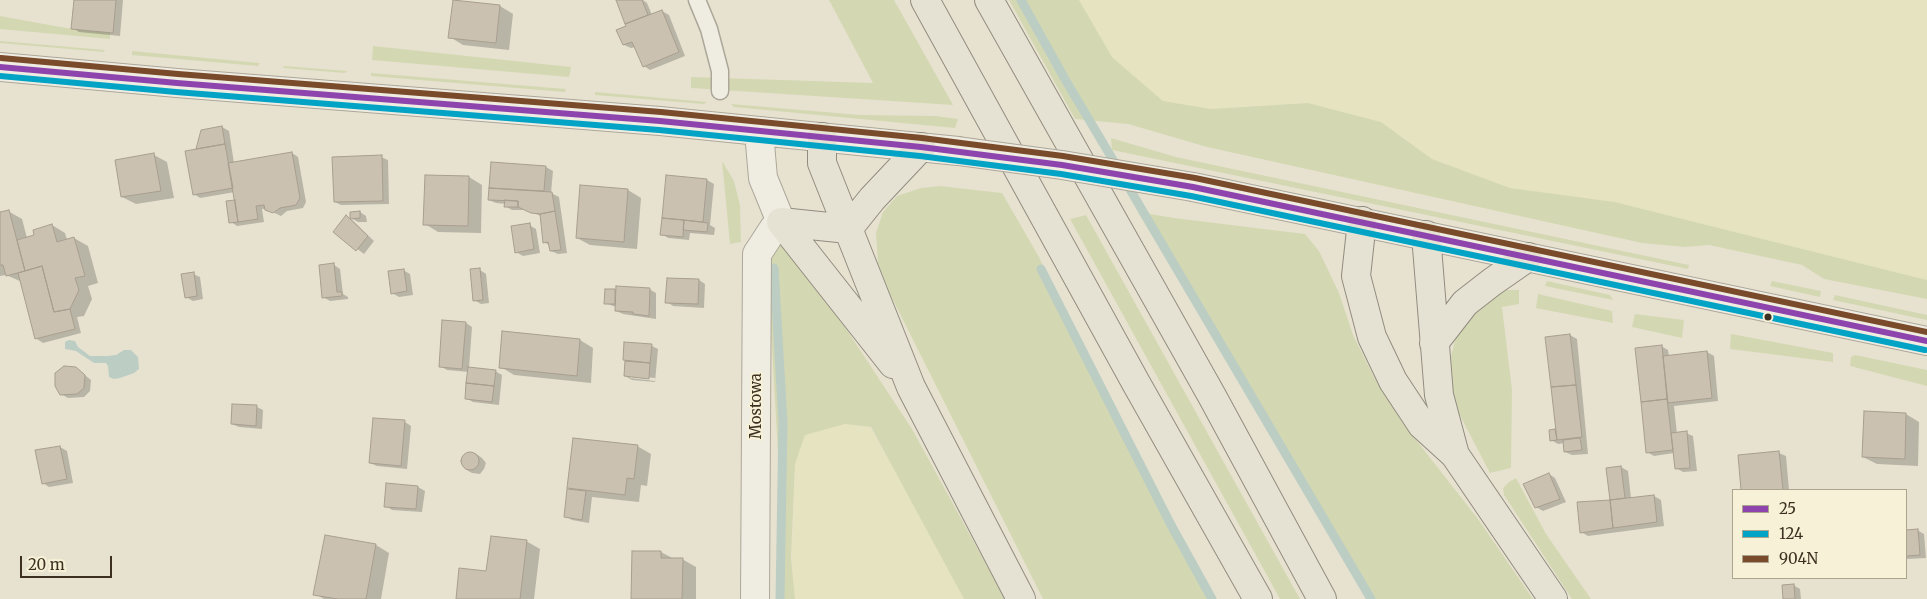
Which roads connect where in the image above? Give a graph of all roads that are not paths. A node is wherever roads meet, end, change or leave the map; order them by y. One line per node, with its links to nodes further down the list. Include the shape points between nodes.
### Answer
1 (697, 0): 5 (lane, via 720,71)
2 (925, 0): 20 (main road)
3 (989, 0): 21 (main road)
4 (0, 67): 6 (street)
5 (720, 91)
6 (759, 132): 7 (street); 10 (street, via 763,178)
7 (822, 137): 8 (street); 11 (main road, via 822,163)
8 (921, 147): 9 (street, bridge, via 1193,186); 11 (main road)
9 (1362, 221): 12 (street); 17 (main road, via 1356,276 1372,337 1394,381 1422,425)
10 (781, 222): 11 (main road); 16 (main road); 18 (street, Mostowa, via 757,254)
11 (848, 229): 16 (main road)
12 (1426, 235): 13 (street); 15 (main road)
13 (1528, 257): 14 (street); 15 (main road, via 1465,303)
14 (1927, 341)
15 (1434, 343): 17 (main road, via 1439,394)
16 (911, 387): 19 (main road)
17 (1455, 455): 22 (main road)
18 (755, 599)
19 (1021, 599)
20 (1258, 599)
21 (1322, 599)
22 (1553, 599)

